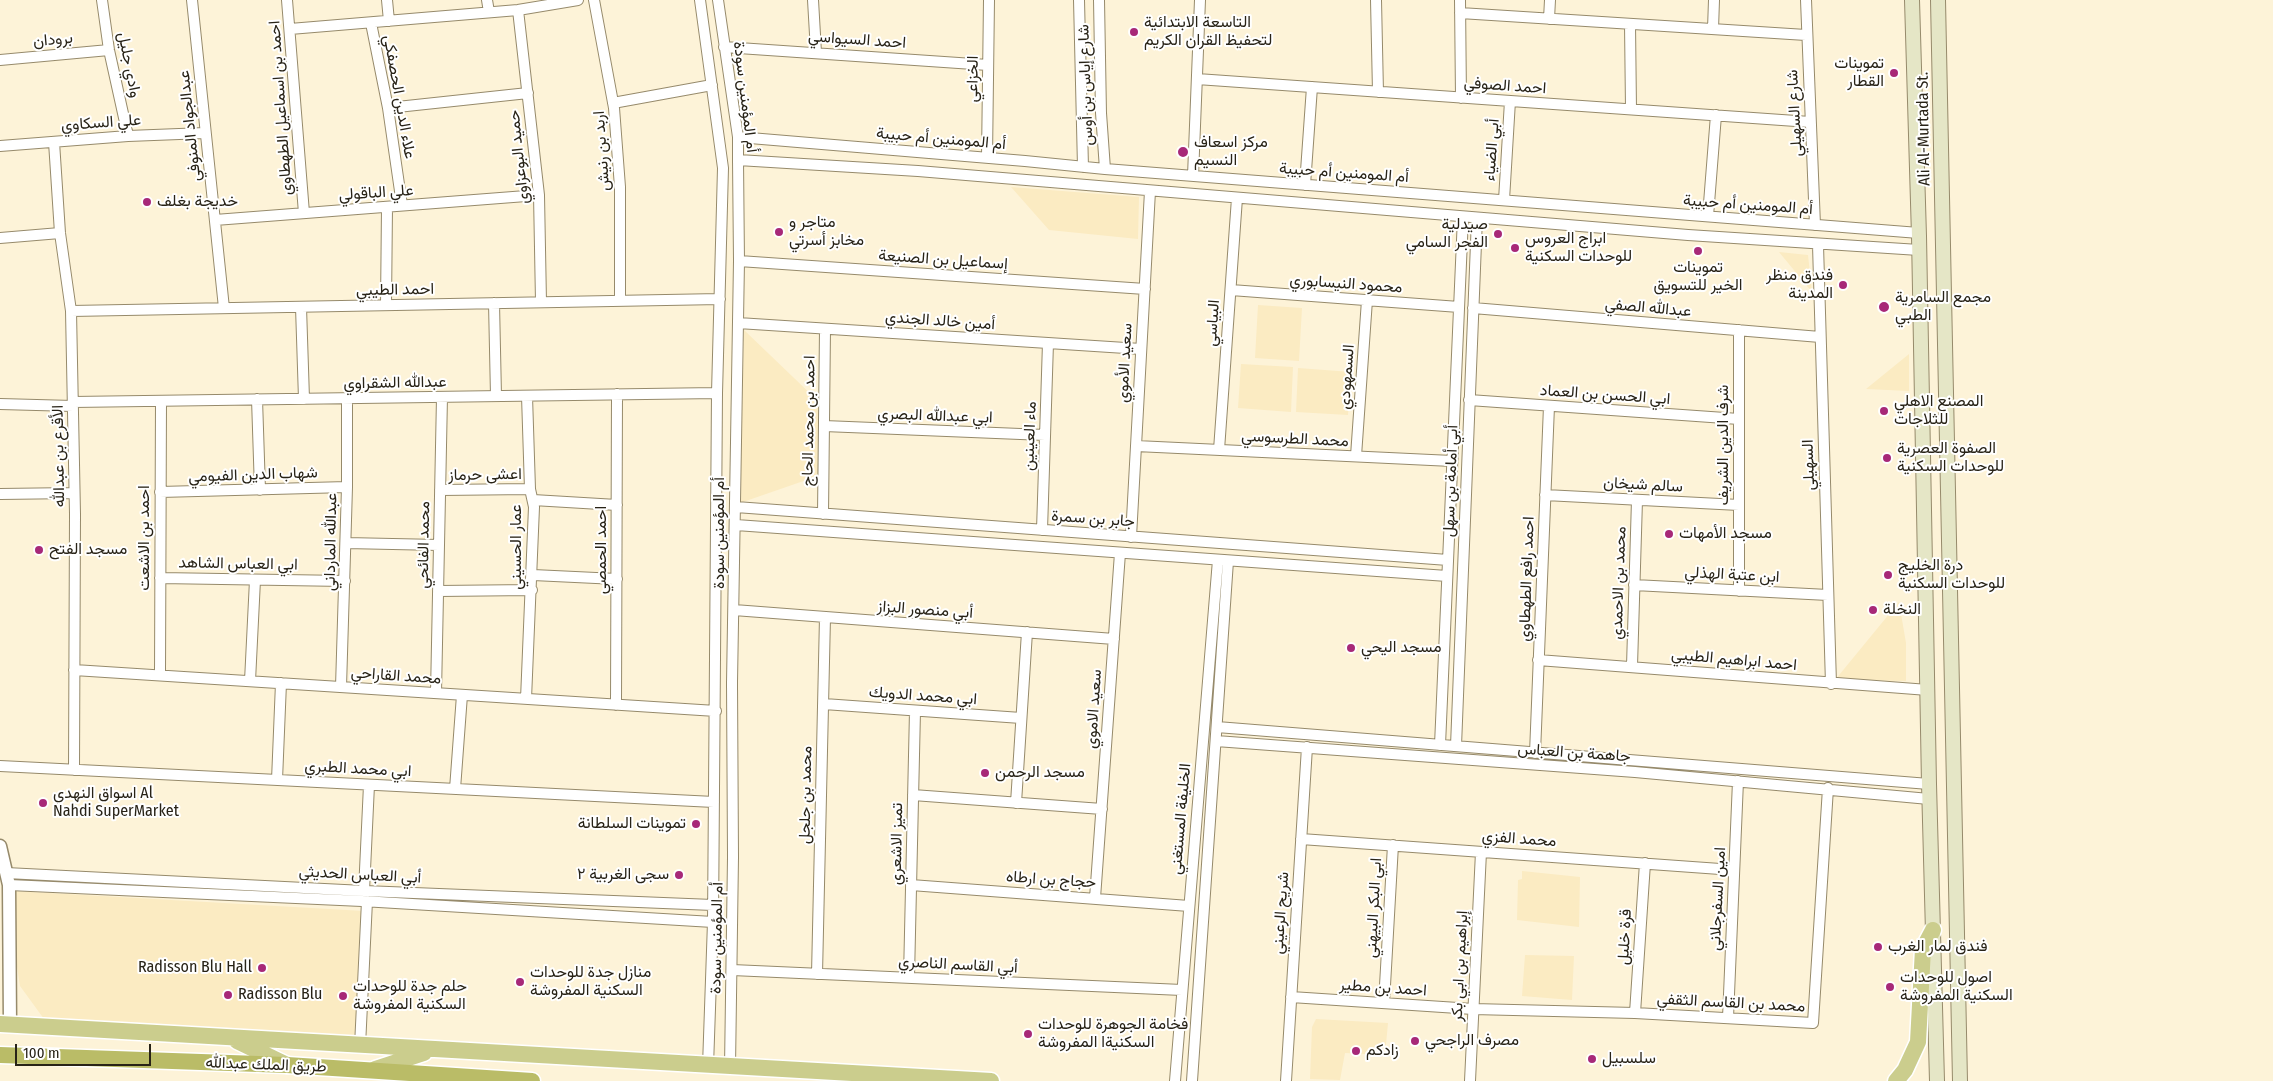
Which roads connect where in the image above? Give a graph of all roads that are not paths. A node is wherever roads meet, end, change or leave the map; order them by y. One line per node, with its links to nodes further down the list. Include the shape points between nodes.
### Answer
1 (102, 0): 33 (street, وادي جليل)
2 (192, 0): 49 (street, عبدالجواد المنوفي)
3 (288, 0): 29 (street, احمد بن اسماعيل الطهطاوي)
4 (387, 0): 26 (street)
5 (487, 0): 23 (street)
6 (578, 0): 22 (street)
7 (594, 0): 44 (street, اربد بن رنيش)
8 (700, 0): 38 (street, أم المؤمنين سودة)
9 (718, 0): 32 (street, أم المؤمنين سودة)
10 (813, 0): 34 (street)
11 (989, 0): 36 (street, الخزاعي)
12 (1079, 0): 56 (street, شارع إياس بن أوس)
13 (1099, 0): 57 (street, شارع إياس بن أوس)
14 (1200, 0): 37 (street)
15 (1376, 0): 41 (street)
16 (1460, 0): 24 (street)
17 (1550, 0): 25 (street)
18 (1714, 0): 30 (street)
19 (1806, 0): 31 (street, شارع السهيلي)
20 (1912, 0): 74 (main road, Ali Al-Murtada St.)
21 (1938, 0): 234 (main road, Ali Al-Murtada St.)
22 (518, 10): 23 (street); 40 (street, حميد البوعزاوي)
23 (489, 12): 26 (street)
24 (1460, 13): 25 (street); 42 (street)
25 (1549, 19): 28 (street)
26 (389, 21): 27 (street)
27 (371, 23): 29 (street); 45 (street, علاء الدين الحصفكي)
28 (1630, 24): 30 (street); 46 (street)
29 (290, 28): 66 (street, احمد بن اسماعيل الطهطاوي)
30 (1713, 29): 31 (street)
31 (1806, 34): 48 (street, شارع السهيلي)
32 (724, 47): 34 (street, احمد السيواسي); 51 (street, أم المؤمنين سودة)
33 (109, 50): 35 (street, برودان); 50 (street, وادي جليل)
34 (816, 52): 36 (street, احمد السيواسي)
35 (0, 60)
36 (988, 65): 54 (street, الخزاعي)
37 (1197, 79): 39 (street, احمد الصوفي); 58 (street)
38 (712, 85): 44 (street); 79 (street, أم المؤمنين سودة, via 723,168)
39 (1312, 87): 41 (street, احمد الصوفي); 59 (street)
40 (528, 92): 45 (street); 61 (street, حميد البوعزاوي)
41 (1378, 92): 42 (street, احمد الصوفي)
42 (1460, 98): 43 (street, احمد الصوفي)
43 (1510, 101): 46 (street, احمد الصوفي); 63 (street, أبي الضياء)
44 (613, 103): 81 (street, اربد بن رنيش, via 620,187)
45 (388, 108): 64 (street, علاء الدين الحصفكي)
46 (1631, 110): 47 (street, احمد الصوفي)
47 (1716, 115): 48 (street, احمد الصوفي); 67 (street)
48 (1810, 122): 71 (street, شارع السهيلي)
49 (205, 133): 50 (street, علي السكاوي); 70 (street, عبدالجواد المنوفي)
50 (128, 136): 52 (street, علي السكاوي)
51 (738, 137): 54 (street, أم المومنين أم حبيبة); 55 (street, أم المؤمنين سودة)
52 (54, 142): 53 (street, علي السكاوي); 72 (street, الأقرع بن عبدالله)
53 (0, 146)
54 (987, 158): 56 (street, أم المومنين أم حبيبة)
55 (738, 160): 60 (street, أم المومنين أم حبيبة, via 918,171); 76 (street, أم المؤمنين سودة)
56 (1083, 167): 57 (street, أم المومنين أم حبيبة)
57 (1105, 169): 58 (street, أم المومنين أم حبيبة)
58 (1193, 176): 59 (street, أم المومنين أم حبيبة)
59 (1305, 185): 63 (street, أم المومنين أم حبيبة)
60 (1150, 191): 62 (street, أم المومنين أم حبيبة); 77 (street, سعيد الأموي)
61 (540, 195): 64 (street, علي الباقولي); 82 (street, حميد البوعزاوي)
62 (1237, 198): 68 (street, أم المومنين أم حبيبة); 78 (street, البياسي)
63 (1504, 200): 67 (street, أم المومنين أم حبيبة)
64 (402, 206): 65 (street, علي الباقولي)
65 (387, 207): 66 (street, علي الباقولي); 84 (street)
66 (304, 213): 70 (street, علي الباقولي)
67 (1708, 216): 71 (street, أم المومنين أم حبيبة)
68 (1463, 217): 69 (street, أم المومنين أم حبيبة); 86 (street, أبي أمامة بن سهل)
69 (1477, 218): 75 (street, أم المومنين أم حبيبة); 88 (street, أبي أمامة بن سهل)
70 (215, 220): 87 (street, عبدالجواد المنوفي)
71 (1815, 225): 74 (street, أم المومنين أم حبيبة)
72 (60, 233): 73 (street); 89 (street, الأقرع بن عبدالله)
73 (0, 238)
74 (1919, 240): 75 (street, أم المومنين أم حبيبة); 162 (main road, Ali Al-Murtada St.)
75 (1818, 245): 93 (street, السهيلي)
76 (740, 260): 77 (street, إسماعيل بن الصنيعة); 90 (street, أم المؤمنين سودة)
77 (1144, 290): 95 (street, سعيد الأموي)
78 (1231, 290): 80 (street, محمود النيسابوري); 113 (street, البياسي)
79 (720, 299): 81 (street, احمد الطيبي); 96 (street, أم المؤمنين سودة)
80 (1367, 300): 86 (street, محمود النيسابوري); 114 (street, السمهودي)
81 (620, 301): 82 (street, احمد الطيبي)
82 (541, 302): 83 (street, احمد الطيبي)
83 (494, 303): 84 (street, احمد الطيبي); 98 (street)
84 (386, 305): 85 (street, احمد الطيبي)
85 (302, 307): 87 (street, احمد الطيبي); 103 (street)
86 (1459, 307): 115 (street, أبي أمامة بن سهل)
87 (224, 308): 89 (street, احمد الطيبي)
88 (1473, 308): 92 (street, عبدالله الصفي); 104 (street, أبي أمامة بن سهل)
89 (71, 311): 107 (street, الأقرع بن عبدالله)
90 (738, 323): 91 (street, أمين خالد الجندي); 128 (street, أم المؤمنين سودة)
91 (825, 329): 94 (street, أمين خالد الجندي); 110 (street, احمد بن محمد الحاج)
92 (1739, 330): 93 (street, عبدالله الصفي); 109 (street, شرف الدين الشريف)
93 (1820, 337): 149 (street, السهيلي)
94 (1048, 343): 95 (street, أمين خالد الجندي); 111 (street, ماء العينين)
95 (1141, 350): 112 (street, سعيد الأموي)
96 (718, 393): 97 (street, عبدالله الشقراوي); 168 (street, أم المؤمنين سودة)
97 (617, 394): 99 (street, عبدالله الشقراوي); 126 (street, احمد الحمصي)
98 (496, 396): 99 (street, عبدالله الشقراوي); 100 (street, عبدالله الشقراوي)
99 (527, 396): 117 (street, عمار الحسيني)
100 (442, 397): 101 (street, عبدالله الشقراوي); 119 (street, محمد الفائحي)
101 (347, 398): 103 (street, عبدالله الشقراوي); 116 (street, عبدالله المارداني)
102 (257, 399): 103 (street, عبدالله الشقراوي); 105 (street, عبدالله الشقراوي); 118 (street)
103 (304, 399)
104 (1469, 400): 108 (street, ابي الحسن بن العماد); 174 (street, أبي أمامة بن سهل)
105 (160, 401): 107 (street, عبدالله الشقراوي); 120 (street, احمد بن الاشعت)
106 (0, 404): 107 (street, عبدالله الشقراوي)
107 (73, 404): 121 (street, الأقرع بن عبدالله)
108 (1549, 406): 109 (street, ابي الحسن بن العماد); 123 (street, احمد رافع الطهطاوي)
109 (1739, 419): 127 (street, شرف الدين الشريف)
110 (824, 426): 111 (street, ابي عبدالله البصري); 129 (street, احمد بن محمد الحاج)
111 (1045, 435): 131 (street, ماء العينين)
112 (1136, 446): 113 (street, محمد الطرسوسي); 132 (street, سعيد الأموي)
113 (1220, 450): 114 (street, محمد الطرسوسي)
114 (1356, 456): 115 (street, محمد الطرسوسي)
115 (1452, 461): 137 (street, أبي أمامة بن سهل)
116 (347, 487): 118 (street, شهاب الدين الفيومي); 133 (street, عبدالله المارداني)
117 (530, 489): 119 (street, اعشى حرماز); 124 (street, عمار الحسيني)
118 (260, 490): 120 (street, شهاب الدين الفيومي)
119 (440, 490): 134 (street, محمد الفائحي)
120 (160, 492): 141 (street, احمد بن الاشعت)
121 (74, 493): 122 (street); 156 (street, الأقرع بن عبدالله)
122 (0, 494)
123 (1545, 495): 125 (street, سالم شيخان); 154 (street, احمد رافع الطهطاوي)
124 (533, 500): 126 (street); 139 (street, عمار الحسيني)
125 (1637, 500): 127 (street, سالم شيخان); 145 (street, محمد بن الاحمدي)
126 (617, 505): 142 (street, احمد الحمصي)
127 (1739, 505): 147 (street, شرف الدين الشريف)
128 (736, 507): 129 (street, جابر بن سمرة); 130 (street, أم المؤمنين سودة)
129 (822, 514): 131 (street, جابر بن سمرة)
130 (736, 525): 135 (street, جابر بن سمرة); 150 (street, أم المؤمنين سودة)
131 (1042, 530): 132 (street, جابر بن سمرة)
132 (1131, 537): 137 (street, جابر بن سمرة)
133 (346, 543): 134 (street); 144 (street, عبدالله المارداني)
134 (439, 545): 148 (street, محمد الفائحي)
135 (1120, 553): 136 (street, جابر بن سمرة); 153 (street, سعيد الاموي)
136 (1218, 560): 138 (street, جابر بن سمرة); 202 (street, الخليفة المستغني)
137 (1448, 560): 140 (street, أبي أمامة بن سهل)
138 (1228, 561): 140 (street, جابر بن سمرة); 171 (street, الخليفة المستغني)
139 (533, 575): 142 (street); 146 (street, عمار الحسيني)
140 (1447, 576): 173 (street, أبي أمامة بن سهل)
141 (160, 578): 143 (street, ابي العباس الشاهد); 157 (street, احمد بن الاشعت)
142 (617, 579): 167 (street, احمد الحمصي)
143 (255, 580): 144 (street, ابي العباس الشاهد); 158 (street)
144 (345, 582): 161 (street, عبدالله المارداني)
145 (1634, 585): 147 (street, ابن عتبة الهذلي); 155 (street, محمد بن الاحمدي)
146 (532, 590): 148 (street); 165 (street, عمار الحسيني)
147 (1740, 590): 149 (street, ابن عتبة الهذلي)
148 (438, 591): 163 (street, محمد الفائحي)
149 (1828, 595): 160 (street, السهيلي)
150 (734, 610): 151 (street, أبي منصور البزاز); 205 (street, أم المؤمنين سودة)
151 (825, 617): 152 (street, أبي منصور البزاز); 166 (street, محمد بن جلجل)
152 (1027, 632): 153 (street, أبي منصور البزاز); 170 (street)
153 (1114, 639): 189 (street, سعيد الاموي)
154 (1538, 660): 155 (street, احمد ابراهيم الطيبي); 176 (street, احمد رافع الطهطاوي)
155 (1632, 666): 160 (street, احمد ابراهيم الطيبي)
156 (74, 670): 157 (street, محمد القاراحي); 178 (street, الأقرع بن عبدالله)
157 (160, 675): 158 (street, محمد القاراحي)
158 (250, 681): 159 (street, محمد القاراحي)
159 (281, 683): 161 (street, محمد القاراحي); 179 (street)
160 (1831, 684): 162 (street, احمد ابراهيم الطيبي)
161 (341, 687): 163 (street, محمد القاراحي)
162 (1928, 690): 181 (main road, Ali Al-Murtada St.)
163 (436, 693): 164 (street, محمد القاراحي)
164 (462, 695): 165 (street, محمد القاراحي); 184 (street)
165 (526, 699): 167 (street, محمد القاراحي)
166 (824, 704): 169 (street, ابي محمد الدويك); 206 (street, محمد بن جلجل)
167 (616, 705): 168 (street, محمد القاراحي)
168 (716, 711): 187 (street, أم المؤمنين سودة)
169 (915, 711): 170 (street, ابي محمد الدويك); 185 (street, تميز الاشعري)
170 (1021, 718): 188 (street)
171 (1217, 728): 172 (street, الخليفة المستغني); 173 (street, جاهمة بن العباس)
172 (1216, 741): 175 (street, جاهمة بن العباس); 229 (street, الخليفة المستغني)
173 (1440, 745): 174 (street, جاهمة بن العباس)
174 (1456, 746): 176 (street, جاهمة بن العباس)
175 (1307, 747): 180 (street, جاهمة بن العباس); 190 (street, شريح الرعيني)
176 (1535, 753): 181 (street, جاهمة بن العباس)
177 (0, 766): 178 (street, ابي محمد الطبري)
178 (74, 770): 179 (street, ابي محمد الطبري)
179 (277, 780): 182 (street, ابي محمد الطبري)
180 (1738, 781): 183 (street, جاهمة بن العباس); 195 (street, امين السفرجلاني)
181 (1929, 784): 186 (main road, Ali Al-Murtada St.)
182 (369, 785): 184 (street, ابي محمد الطبري); 198 (street)
183 (1828, 788): 186 (street, جاهمة بن العباس); 214 (street, محمد بن القاسم الثقفي, via 1813,1023)
184 (455, 789): 187 (street, ابي محمد الطبري)
185 (913, 795): 188 (street); 197 (street, تميز الاشعري)
186 (1930, 799): 204 (main road, Ali Al-Murtada St.)
187 (714, 802): 201 (street, أم المؤمنين سودة)
188 (1016, 803): 189 (street)
189 (1102, 809): 199 (street, سعيد الاموي)
190 (1301, 839): 191 (street, محمد الفزي); 210 (street, شريح الرعيني)
191 (1393, 845): 193 (street, محمد الفزي); 211 (street, ابي البكر البيهني)
192 (0, 846): 196 (street)
193 (1481, 852): 194 (street, محمد الفزي); 212 (street, إبراهيم بن ابي بكر)
194 (1645, 863): 195 (street, محمد الفزي); 213 (street, قرة خليل)
195 (1734, 870): 214 (street, امين السفرجلاني)
196 (7, 879): 198 (street, أبي العباس الحديثي); 200 (street, أبي العباس الحديثي); 208 (street)
197 (911, 885): 199 (street, حجاج بن ارطاه); 207 (street, تميز الاشعري)
198 (364, 891): 201 (street, أبي العباس الحديثي)
199 (1095, 898): 202 (street, حجاج بن ارطاه)
200 (367, 902): 203 (street, أبي العباس الحديثي); 217 (street)
201 (713, 904): 203 (street, أم المؤمنين سودة)
202 (1189, 906): 209 (street, الخليفة المستغني)
203 (713, 922): 221 (street, أم المؤمنين سودة)
204 (1933, 930): 232 (main road, via 1922,949 1918,1042 1906,1070); 233 (main road, Ali Al-Murtada St.)
205 (732, 970): 206 (street, أبي القاسم الناصري); 222 (street, أم المؤمنين سودة)
206 (818, 974): 207 (street, أبي القاسم الناصري)
207 (909, 978): 209 (street, أبي القاسم الناصري)
208 (5, 983): 215 (street)
209 (1182, 990): 228 (street, الخليفة المستغني)
210 (1291, 997): 211 (street, احمد بن مطير); 230 (street, شريح الرعيني)
211 (1384, 1003): 212 (street, احمد بن مطير)
212 (1473, 1009): 213 (street, محمد بن القاسم الثقفي); 231 (street, إبراهيم بن ابي بكر)
213 (1636, 1013): 214 (street, محمد بن القاسم الثقفي)
214 (1728, 1018)
215 (5, 1024): 216 (main road)
216 (230, 1038): 217 (main road); 220 (main road)
217 (360, 1046): 218 (main road)
218 (434, 1050): 221 (main road); 223 (main road)
219 (2, 1056): 220 (highway, طريق الملك عبدالله)
220 (287, 1065): 223 (highway, طريق الملك عبدالله)
221 (708, 1066): 222 (main road)
222 (730, 1067): 224 (main road)
223 (375, 1069): 225 (highway, طريق الملك عبدالله)
224 (908, 1076): 226 (main road); 227 (main road)
225 (532, 1081)
226 (928, 1081)
227 (991, 1081)
228 (1175, 1081)
229 (1192, 1081)
230 (1286, 1081)
231 (1470, 1081)
232 (1896, 1081)
233 (1937, 1081)
234 (1960, 1081)

